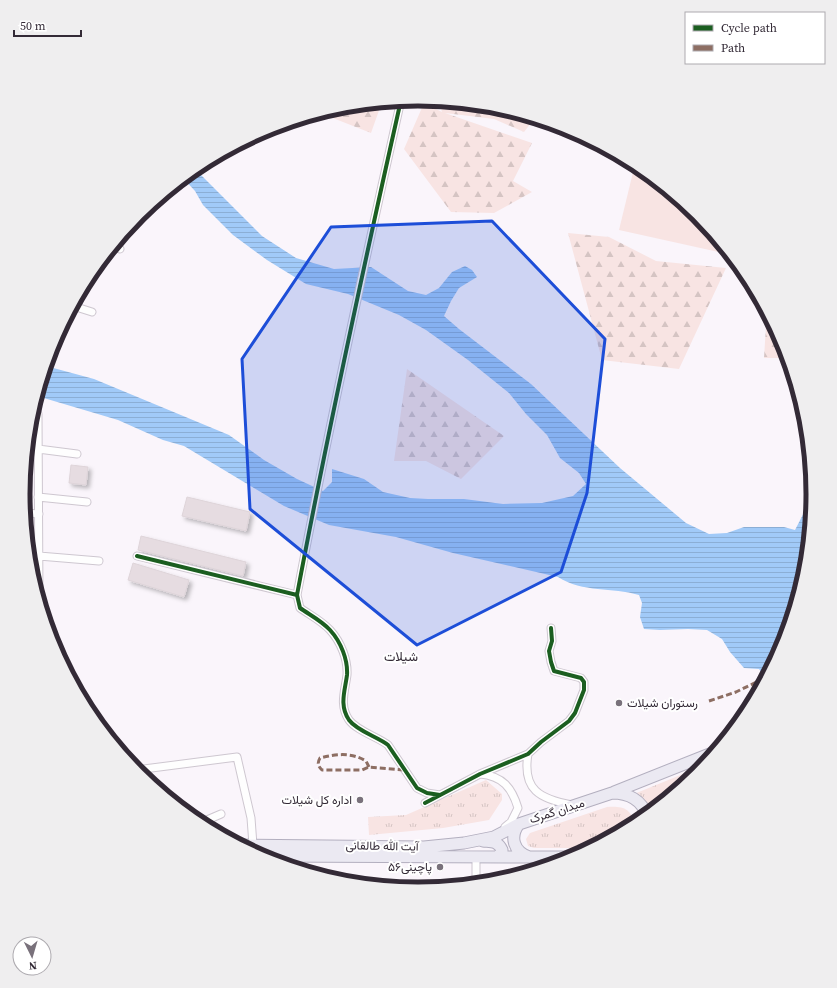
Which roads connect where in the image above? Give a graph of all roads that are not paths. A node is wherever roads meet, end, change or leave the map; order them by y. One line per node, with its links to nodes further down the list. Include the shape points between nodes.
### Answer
1 (400, 106): 15 (street, via 364,264)
2 (78, 308): 3 (street)
3 (92, 312)
4 (38, 414): 5 (street)
5 (38, 449): 6 (street); 7 (street)
6 (77, 454)
7 (38, 497): 8 (street); 10 (street)
8 (87, 502)
9 (31, 513): 10 (street)
10 (39, 514): 11 (street)
11 (39, 556): 13 (street); 14 (street)
12 (137, 556): 15 (street)
13 (99, 561)
14 (39, 578)
15 (297, 595): 22 (street, via 300,608 330,629 346,658 343,695 350,721 388,745 417,788)
16 (551, 628): 17 (street, via 552,641 549,651 554,671 581,678 584,690 569,721)
17 (528, 754): 20 (street); 24 (street, via 526,774 535,790 544,798)
18 (704, 758): 21 (main road, میدان گمرک)
19 (144, 769): 31 (street, via 237,757 251,818)
20 (480, 774): 22 (street); 29 (street, via 504,781 515,796 518,808 511,822)
21 (612, 793): 24 (main road, میدان گمرک); 25 (main road, via 620,793 635,799)
22 (440, 795): 23 (street)
23 (425, 802)
24 (574, 806): 28 (main road, میدان گمرک)
25 (644, 810)
26 (220, 814): 27 (street)
27 (207, 820)
28 (519, 824): 29 (main road, آیت الله طالقانی); 35 (main road, میدان گمرک, via 514,832 513,841 517,850)
29 (494, 837): 30 (main road, آیت الله طالقانی)
30 (480, 841): 31 (main road, آیت الله طالقانی, via 424,847); 33 (main road, via 500,845 502,853)
31 (253, 845)
32 (278, 856): 34 (main road, آیت الله طالقانی)
33 (498, 856): 34 (main road, آیت الله طالقانی); 35 (main road, آیت الله طالقانی)
34 (476, 857): 37 (street)
35 (529, 857): 36 (main road)
36 (556, 857)
37 (476, 878)

